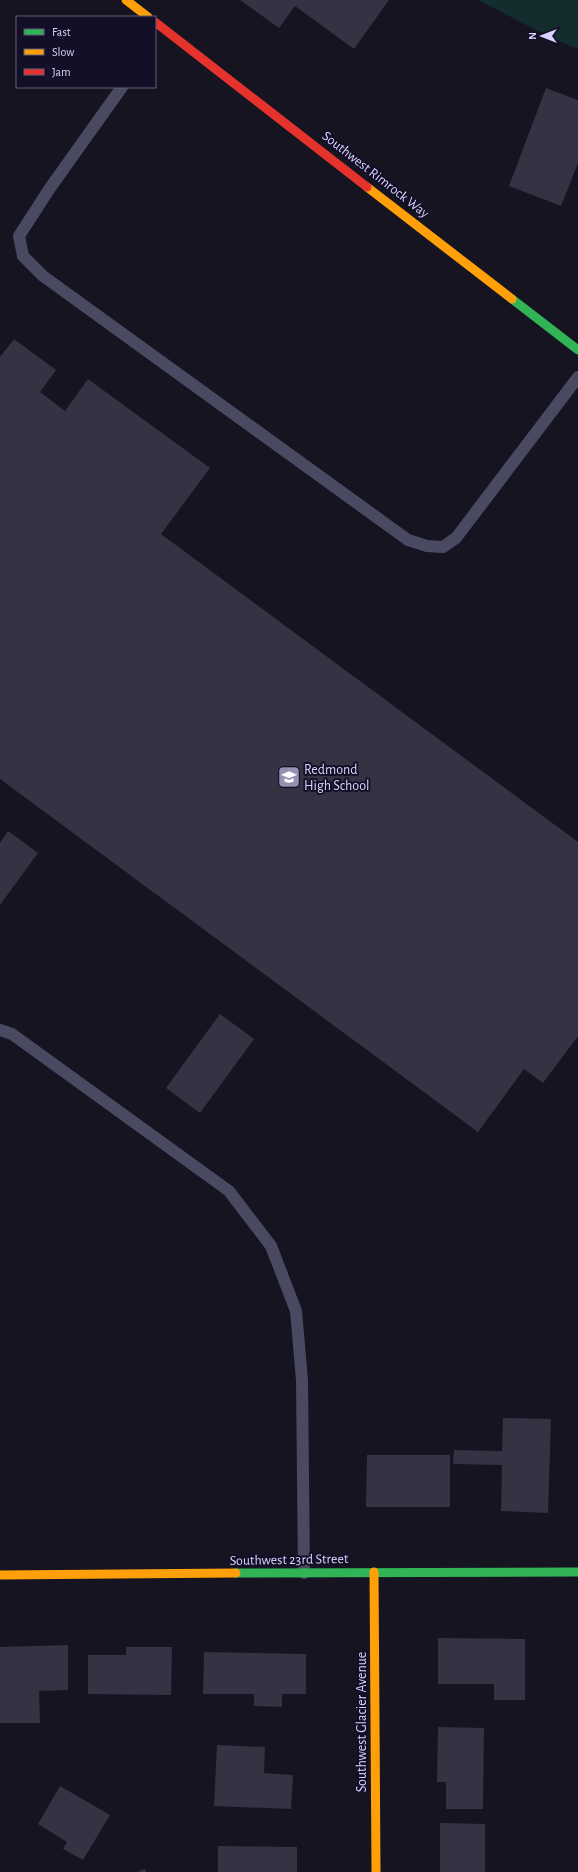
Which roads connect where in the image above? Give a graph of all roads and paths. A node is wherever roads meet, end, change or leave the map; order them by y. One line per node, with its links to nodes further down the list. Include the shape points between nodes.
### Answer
1 (126, 0): 2 (street)
2 (147, 16)
3 (159, 26): 4 (lane); 6 (street, Southwest Rimrock Way)
4 (156, 36)
5 (121, 88): 7 (lane, via 19,236 23,256 43,276 408,540 427,546 442,547 456,538)
6 (578, 350)
7 (578, 377)
8 (0, 1030): 11 (lane, via 12,1034 229,1191 271,1246 296,1311 302,1380)
9 (374, 1572): 10 (street, Southwest 23rd Street); 11 (street, Southwest 23rd Street); 13 (street, Southwest Glacier Avenue)
10 (578, 1572)
11 (304, 1573): 12 (street, Southwest 23rd Street)
12 (0, 1575)
13 (376, 1872)

